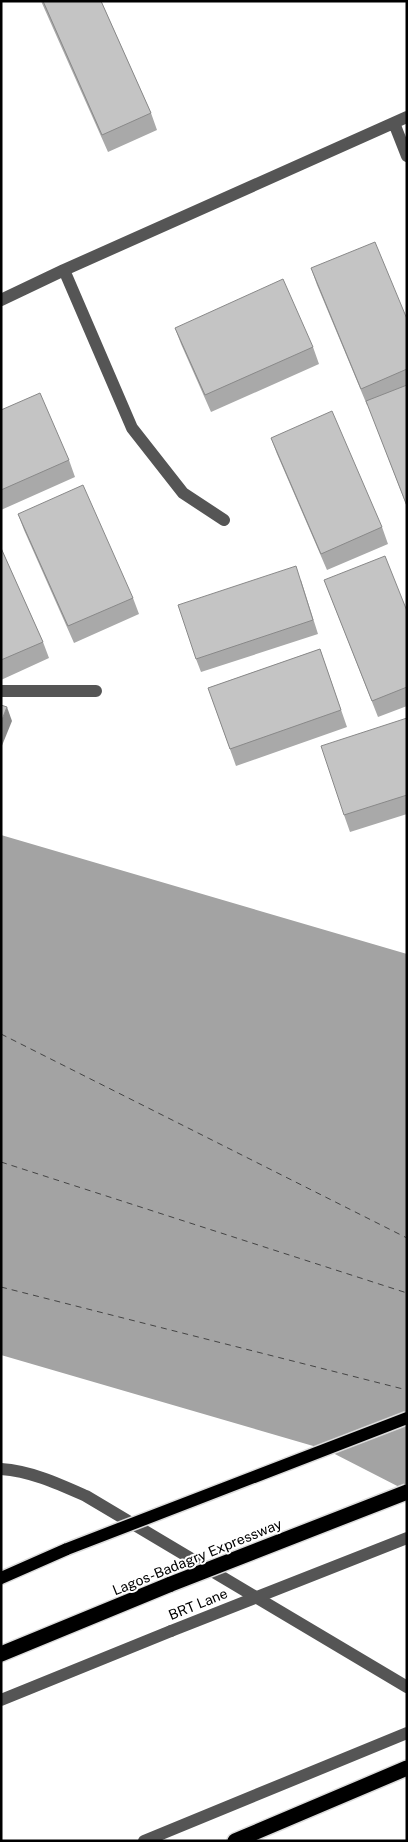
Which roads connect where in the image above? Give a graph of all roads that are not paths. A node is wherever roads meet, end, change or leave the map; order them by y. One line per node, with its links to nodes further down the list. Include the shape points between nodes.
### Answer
1 (407, 117): 2 (street)
2 (394, 123): 3 (street); 4 (street)
3 (407, 156)
4 (64, 270): 5 (street); 6 (street, via 132,428 183,493)
5 (1, 300)
6 (224, 520)
7 (1, 691): 8 (street)
8 (96, 691)
9 (407, 1418): 13 (main road, bridge, via 67,1549)
10 (1, 1469): 15 (street, via 49,1480 86,1496)
11 (407, 1492): 14 (highway, Lagos-Badagry Expressway, bridge)
12 (407, 1538): 16 (street, BRT Lane, bridge)
13 (1, 1578)
14 (1, 1654)
15 (407, 1687)
16 (1, 1700)
17 (407, 1733): 19 (street)
18 (407, 1768): 20 (highway)
19 (144, 1841)
20 (235, 1841)

